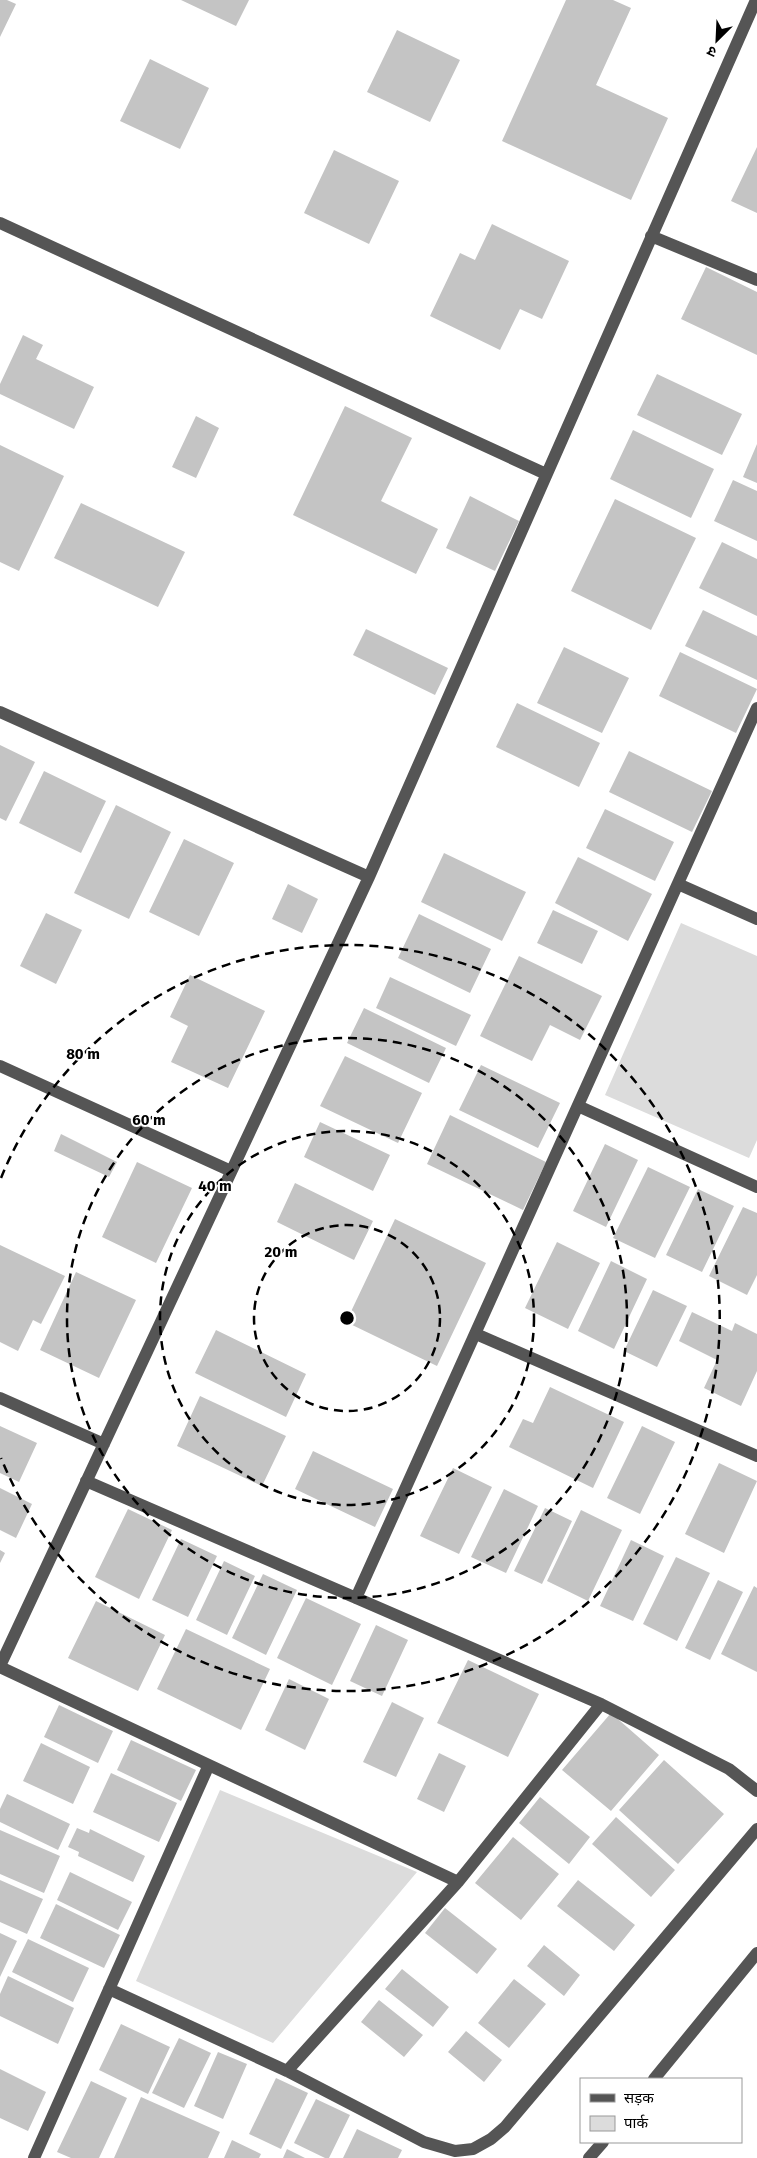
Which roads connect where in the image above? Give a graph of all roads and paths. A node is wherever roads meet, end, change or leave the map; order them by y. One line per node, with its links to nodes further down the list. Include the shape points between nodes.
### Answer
1 (756, 0): 3 (street)
2 (0, 223): 5 (street)
3 (652, 236): 4 (street); 5 (street)
4 (757, 280)
5 (546, 474): 8 (street)
6 (757, 708): 9 (street)
7 (0, 712): 8 (street)
8 (369, 877): 13 (street)
9 (678, 884): 10 (street); 12 (street)
10 (757, 919)
11 (0, 1066): 13 (street)
12 (578, 1106): 14 (street); 15 (street)
13 (231, 1171): 17 (street)
14 (757, 1187)
15 (476, 1334): 18 (street); 20 (street)
16 (0, 1398): 17 (street)
17 (104, 1444): 19 (street)
18 (757, 1456)
19 (86, 1481): 20 (street); 21 (street)
20 (356, 1598): 22 (street)
21 (0, 1666): 23 (street)
22 (601, 1704): 24 (street, via 729,1769); 26 (street)
23 (208, 1766): 26 (street); 28 (street)
24 (757, 1791)
25 (757, 1829): 29 (street, via 505,2127 473,2150 455,2151 424,2142)
26 (458, 1882): 29 (street)
27 (757, 1953): 30 (street)
28 (109, 1989): 29 (street); 32 (street)
29 (288, 2071)
30 (655, 2078)
31 (602, 2143): 33 (street)
32 (34, 2158)
33 (589, 2158)

